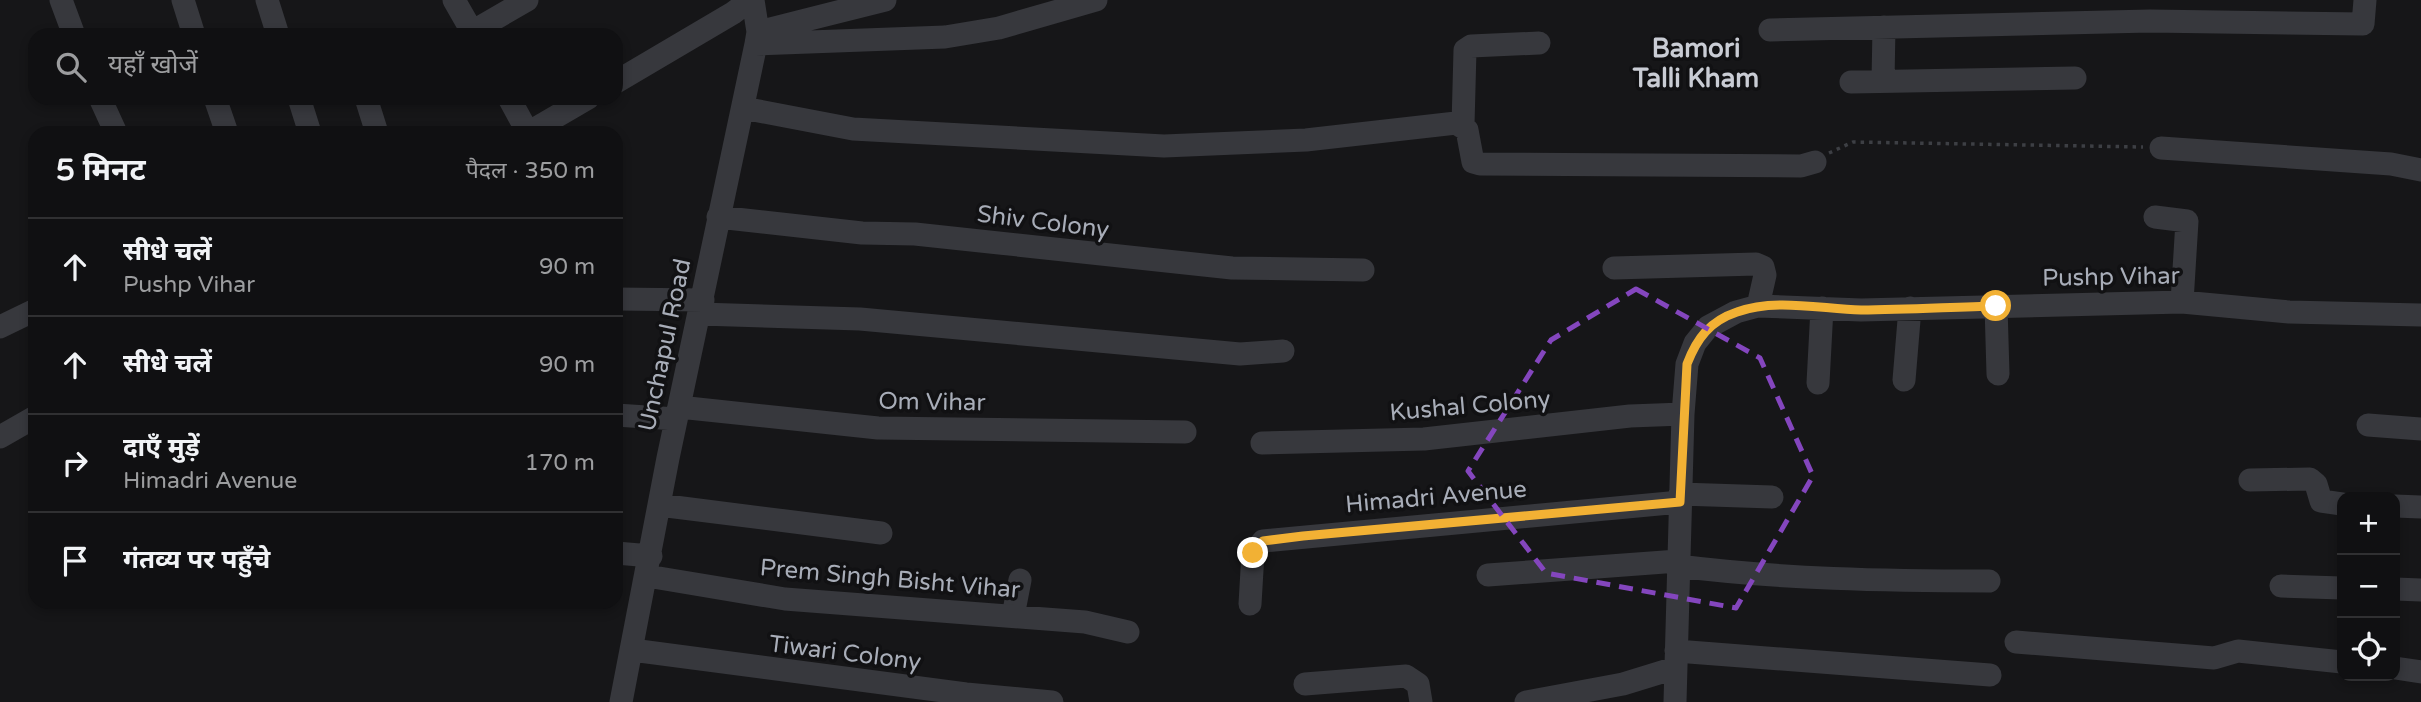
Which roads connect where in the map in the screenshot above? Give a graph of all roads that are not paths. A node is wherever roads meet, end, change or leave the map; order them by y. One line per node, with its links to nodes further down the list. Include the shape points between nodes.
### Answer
1 (61, 0): 11 (street)
2 (183, 0): 12 (street)
3 (267, 0): 13 (street)
4 (454, 0): 14 (street)
5 (527, 0): 15 (street)
6 (752, 0): 17 (street, Unchapul Road); 19 (street)
7 (885, 0): 17 (street)
8 (1096, 0): 17 (street, via 999,28 945,37)
9 (2365, 0): 10 (street, via 2363,24 2150,21)
10 (1884, 27): 16 (street); 21 (street)
11 (71, 28)
12 (192, 28)
13 (276, 28)
14 (470, 28)
15 (483, 28)
16 (1770, 30)
17 (757, 38): 29 (street, Unchapul Road)
18 (1539, 43): 30 (street, via 1465,50)
19 (623, 78)
20 (2075, 78): 21 (street)
21 (1883, 81): 22 (street)
22 (1851, 82)
23 (103, 105): 31 (street)
24 (217, 105): 32 (street)
25 (301, 105): 33 (street)
26 (368, 105): 34 (street)
27 (513, 105): 35 (street)
28 (577, 105): 36 (street)
29 (743, 107): 30 (street, via 853,129 1164,146 1283,142); 40 (street, Unchapul Road)
30 (1463, 125): 38 (street, via 1471,157 1480,164 1801,166)
31 (113, 126)
32 (225, 126)
33 (308, 126)
34 (375, 126)
35 (524, 126)
36 (540, 126)
37 (2161, 148): 39 (street)
38 (1815, 162)
39 (2421, 170)
40 (718, 217): 43 (street, Shiv Colony, via 1232,268); 48 (street, Unchapul Road)
41 (2155, 217): 45 (street, via 2187,221)
42 (1614, 268): 46 (street, via 1756,264 1763,267 1765,275)
43 (1363, 270)
44 (623, 300): 48 (street)
45 (2182, 302): 47 (street, Pushp Vihar); 52 (street, Pushp Vihar, via 2289,312)
46 (1758, 306): 49 (street, Pushp Vihar); 59 (street, via 1708,327 1695,343 1687,364)
47 (1996, 306): 50 (street, Pushp Vihar); 55 (street)
48 (702, 307): 54 (street, via 1240,354); 58 (street, Unchapul Road)
49 (1822, 308): 50 (street, Pushp Vihar); 57 (street)
50 (1910, 308): 56 (street)
51 (28, 313): 53 (street)
52 (2421, 315)
53 (0, 327)
54 (1283, 351)
55 (1998, 374)
56 (1904, 380)
57 (1818, 383)
58 (678, 413): 60 (street, Om Vihar); 64 (street, Om Vihar, via 878,428); 71 (street, Unchapul Road)
59 (1683, 414): 66 (street, Kushal Colony, via 1424,439); 69 (street)
60 (623, 415)
61 (28, 421): 65 (street)
62 (2368, 425): 63 (street)
63 (2421, 429)
64 (1185, 432)
65 (0, 437)
66 (1262, 443)
67 (2250, 480): 70 (street, via 2310,479 2321,501)
68 (1772, 497): 69 (street, Himadri Avenue)
69 (1680, 498): 76 (street); 85 (street, Himadri Avenue, via 1263,541 1253,553)
70 (2337, 503)
71 (659, 505): 74 (street); 77 (street, Unchapul Road)
72 (2400, 506): 73 (street)
73 (2421, 507)
74 (881, 533)
75 (623, 556): 77 (street, Prem Singh Bisht Vihar)
76 (1678, 564): 78 (street); 80 (street, via 1757,576); 90 (street)
77 (649, 566): 86 (street, Prem Singh Bisht Vihar, via 785,599); 89 (street, Unchapul Road)
78 (1488, 575)
79 (1020, 580): 86 (street)
80 (1989, 581)
81 (2281, 586): 82 (street)
82 (2337, 588)
83 (2400, 589): 84 (street)
84 (2421, 590)
85 (1250, 604)
86 (1013, 616): 87 (street, Prem Singh Bisht Vihar, via 1085,622)
87 (1128, 632)
88 (2016, 642): 91 (street, via 2214,658 2238,651)
89 (632, 650): 96 (street, Unchapul Road); 97 (street, Tiwari Colony)
90 (1675, 660): 94 (street); 99 (street, via 1623,684); 100 (street)
91 (2337, 661)
92 (2400, 669): 93 (street)
93 (2421, 672)
94 (1990, 675)
95 (1305, 684): 98 (street, via 1406,676 1418,684)
96 (621, 702)
97 (1052, 702)
98 (1420, 702)
99 (1526, 702)
100 (1675, 702)

